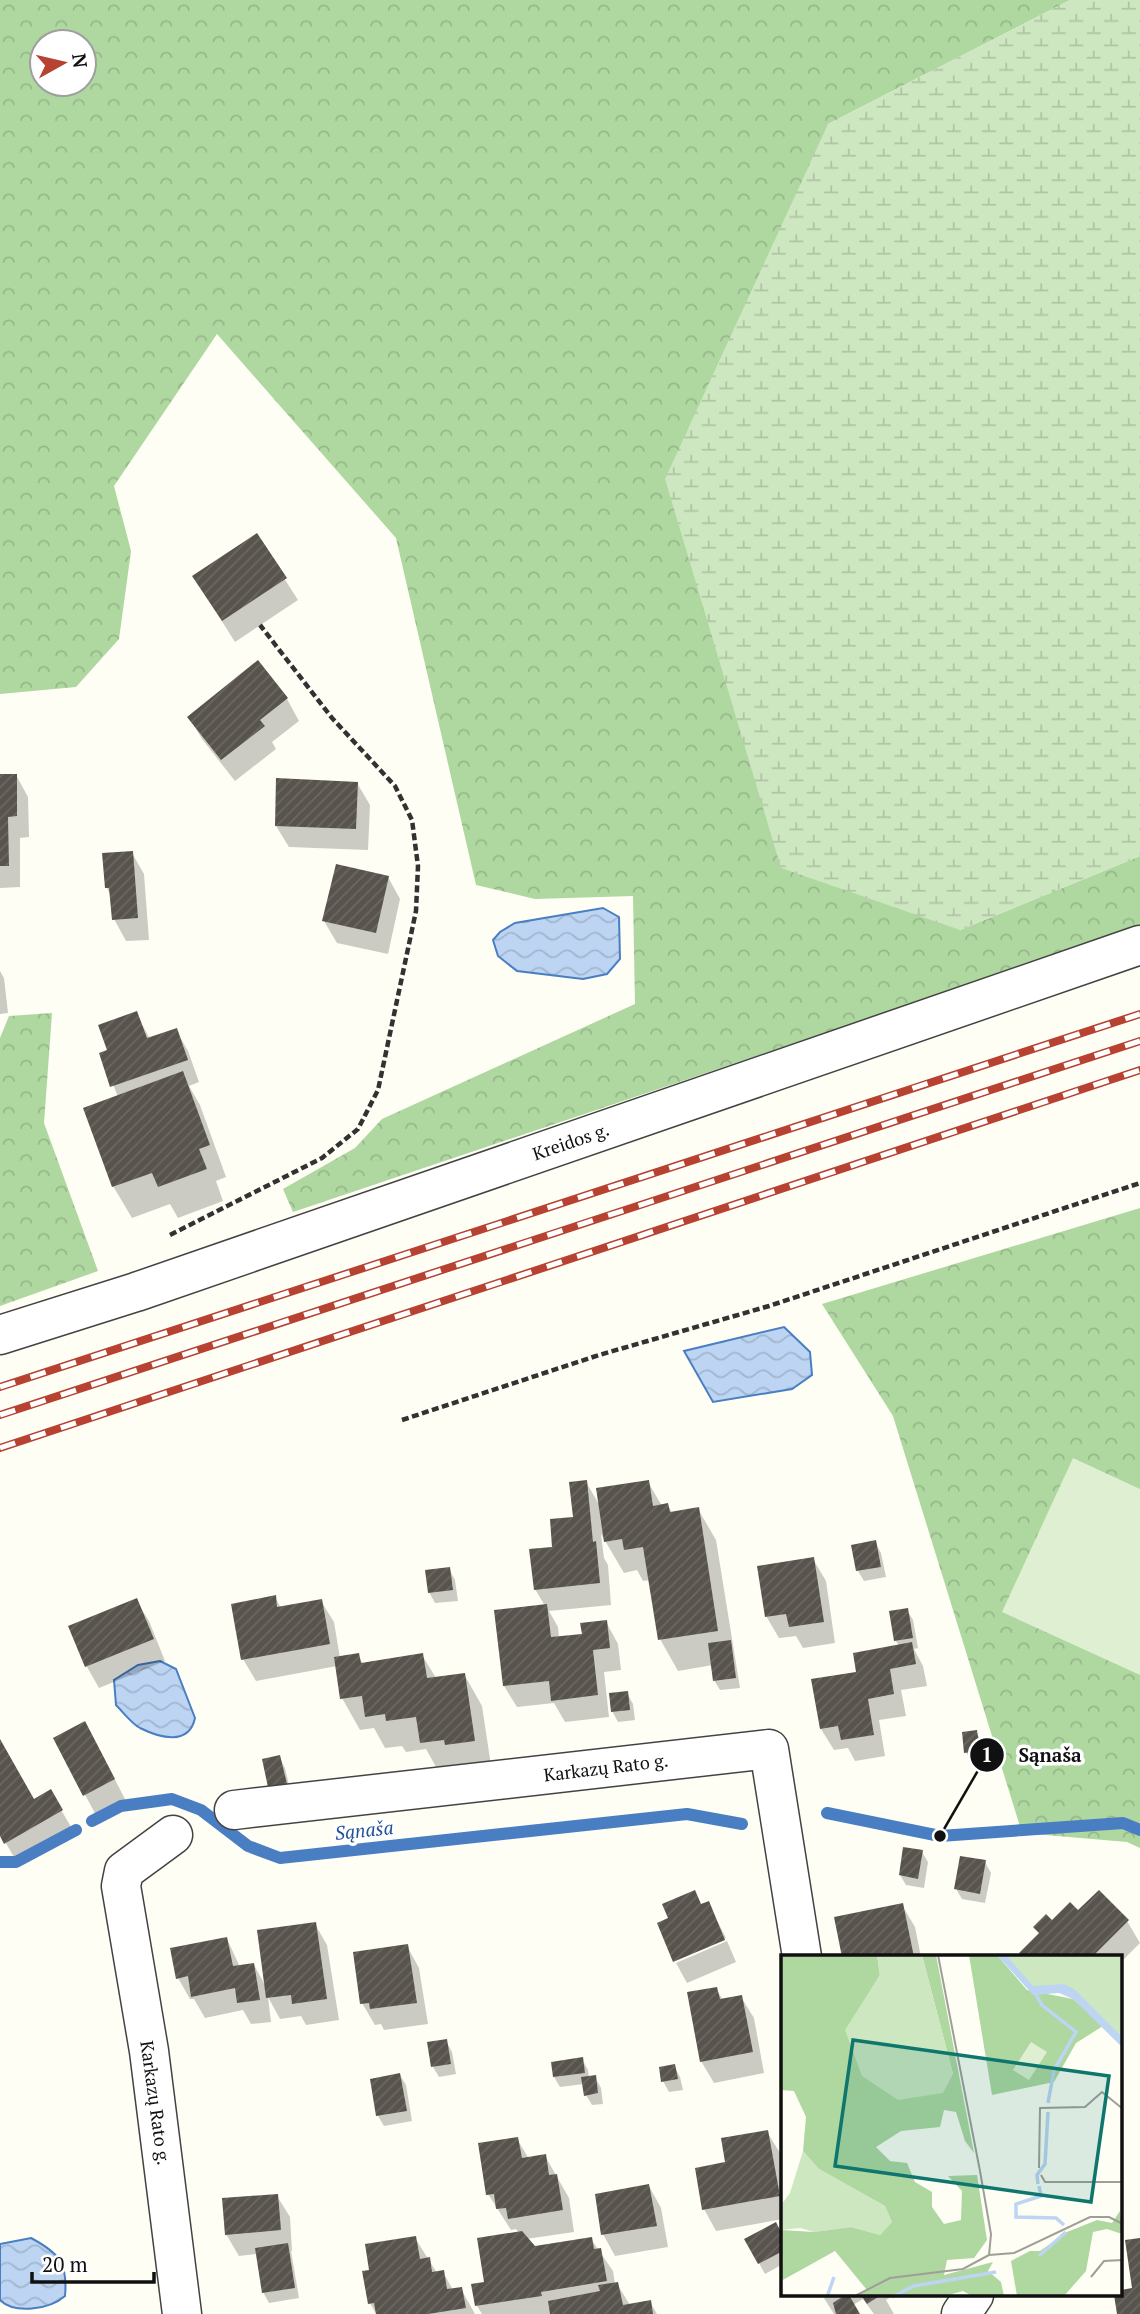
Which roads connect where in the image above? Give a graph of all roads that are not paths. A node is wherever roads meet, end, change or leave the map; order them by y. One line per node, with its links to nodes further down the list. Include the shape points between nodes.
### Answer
1 (1140, 944): 2 (street, Kreidos g., via 149,1288)
2 (0, 1335)
3 (234, 1810): 5 (street, Karkazų Rato g., via 769,1749)
4 (173, 1835): 7 (street, Karkazų Rato g., via 124,1871 121,1886 149,2051)
5 (802, 1955)
6 (973, 2296): 8 (street)
7 (182, 2314)
8 (961, 2314)

